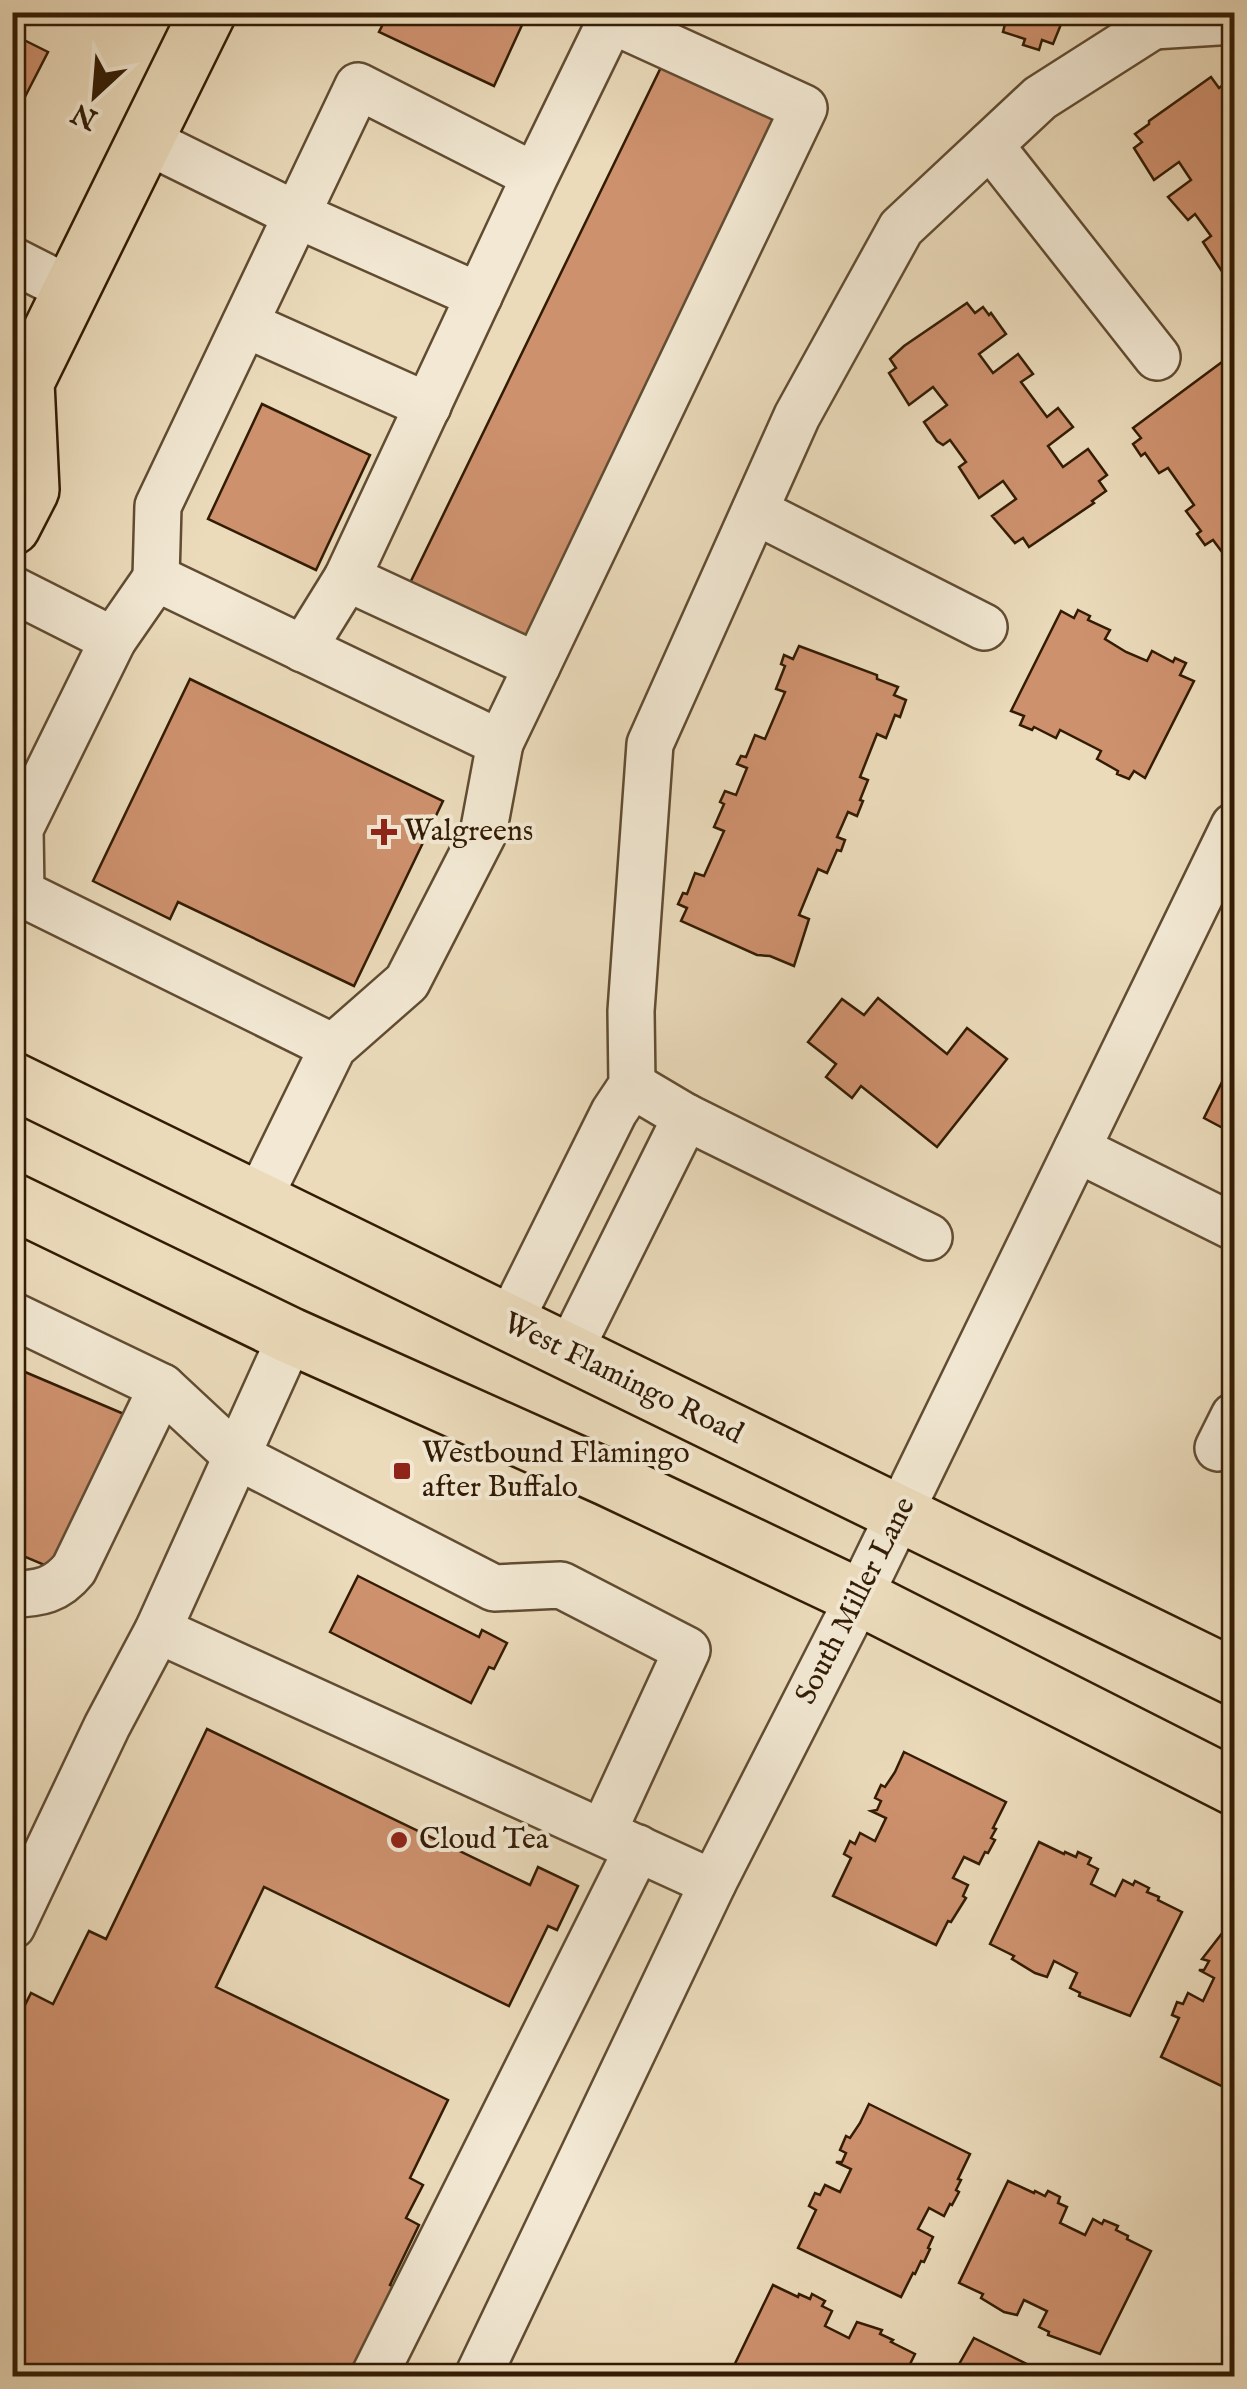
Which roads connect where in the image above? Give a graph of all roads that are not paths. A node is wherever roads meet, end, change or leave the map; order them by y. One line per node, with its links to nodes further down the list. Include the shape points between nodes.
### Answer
1 (208, 12): 4 (main road)
2 (1152, 19): 3 (street); 5 (street, via 1040,98)
3 (1234, 21)
4 (145, 140): 7 (street); 9 (main road)
5 (990, 145): 12 (street); 15 (street, via 902,228 798,416)
6 (535, 176): 7 (street, via 358,86); 10 (street); 23 (street, via 611,20 804,108)
7 (297, 214): 10 (street); 11 (street)
8 (12, 260): 9 (street)
9 (71, 290): 13 (main road)
10 (479, 296): 14 (street)
11 (245, 324): 14 (street); 17 (street, via 158,506)
12 (1157, 357)
13 (19, 387): 16 (main road, via 31,490)
14 (428, 406): 18 (street)
15 (755, 511): 20 (street); 29 (street, via 650,744 630,1011)
16 (12, 527)
17 (156, 578): 21 (street); 22 (street)
18 (347, 578): 22 (street); 23 (street)
19 (12, 589): 21 (street)
20 (984, 627)
21 (113, 640): 27 (street, via 20,828 21,893)
22 (302, 649): 24 (street)
23 (537, 666): 24 (street)
24 (500, 743): 27 (street, via 483,834 407,982)
25 (1234, 826): 26 (street, South Miller Lane)
26 (1219, 894): 31 (street, South Miller Lane)
27 (333, 1046): 32 (street)
28 (12, 1080): 32 (main road, West Flamingo Road)
29 (632, 1085): 30 (street); 37 (street)
30 (686, 1118): 35 (street); 39 (street)
31 (1076, 1149): 34 (street); 42 (street, South Miller Lane)
32 (258, 1200): 37 (main road, West Flamingo Road)
33 (12, 1201): 38 (main road)
34 (1234, 1227)
35 (929, 1237)
36 (12, 1314): 40 (street)
37 (509, 1323): 39 (main road, West Flamingo Road)
38 (291, 1336): 41 (street); 44 (main road)
39 (569, 1352): 42 (main road, West Flamingo Road)
40 (162, 1387): 41 (street); 43 (street, via 74,1569 60,1586)
41 (235, 1455): 45 (street); 48 (street, via 494,1588 561,1585 687,1650)
42 (900, 1513): 44 (street, South Miller Lane); 46 (main road, West Flamingo Road)
43 (12, 1594)
44 (859, 1597): 47 (main road); 49 (street, South Miller Lane)
45 (158, 1630): 48 (street); 50 (street)
46 (1234, 1677)
47 (1234, 1787)
48 (621, 1840): 49 (street); 51 (street)
49 (713, 1883): 52 (street, South Miller Lane)
50 (12, 1926)
51 (374, 2376)
52 (478, 2376)

